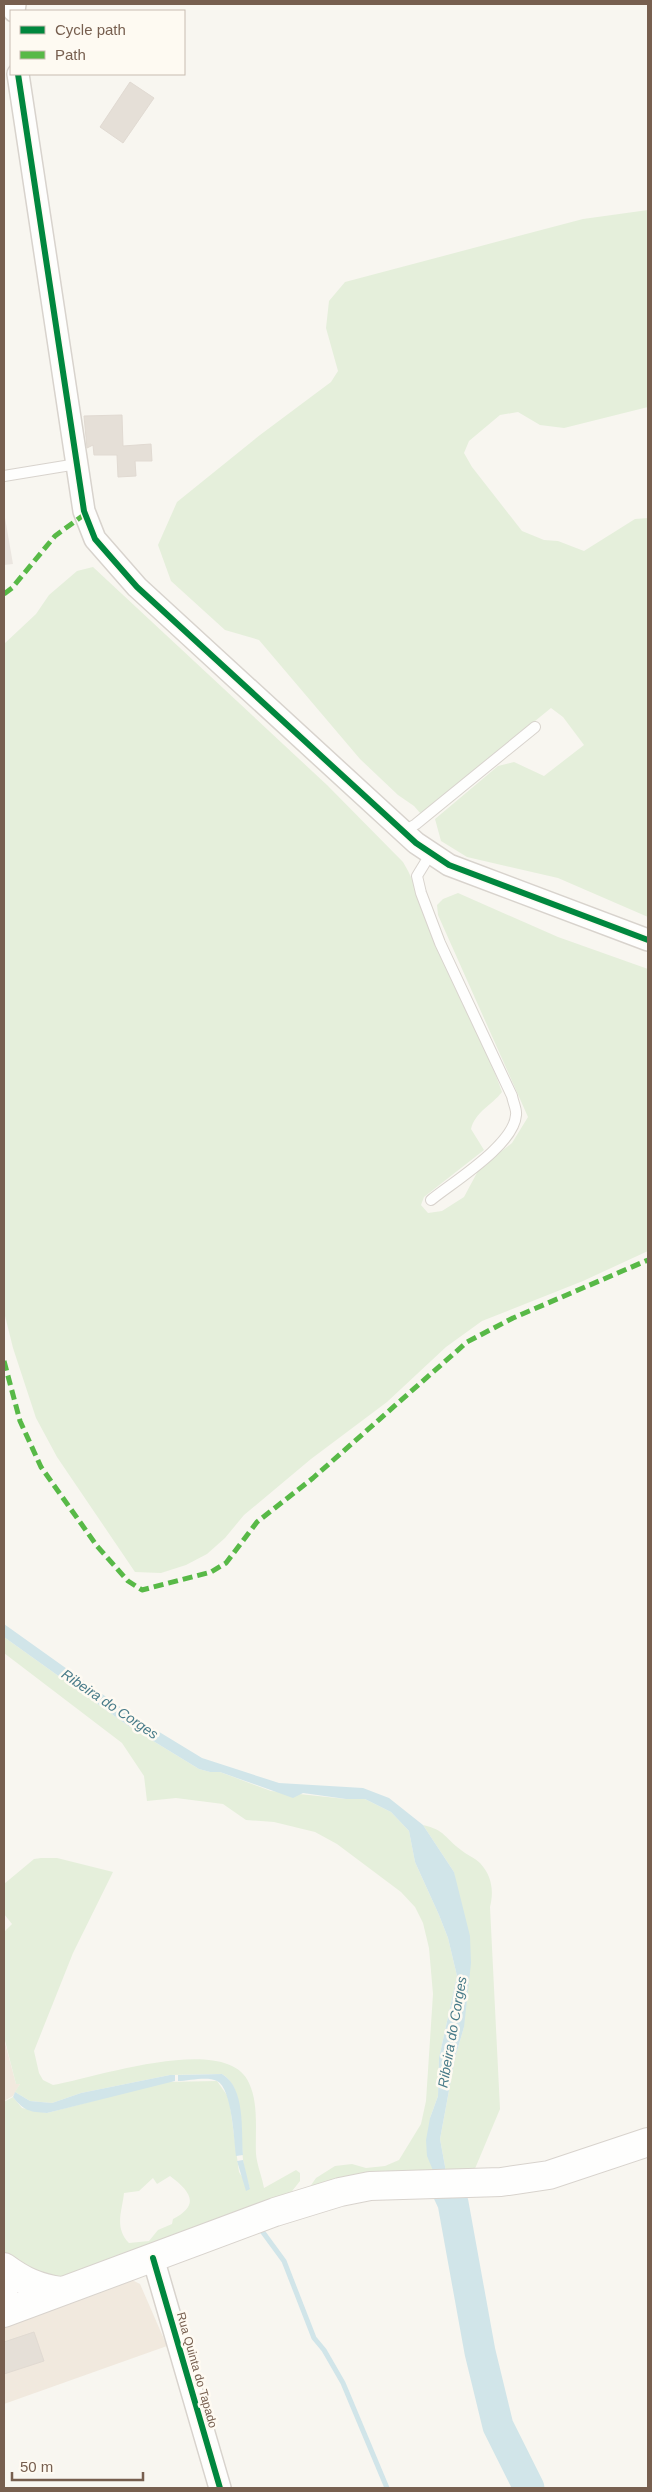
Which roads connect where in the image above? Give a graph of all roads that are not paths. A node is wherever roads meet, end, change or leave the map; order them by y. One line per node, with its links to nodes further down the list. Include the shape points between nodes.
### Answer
1 (18, 75): 2 (street)
2 (77, 464): 3 (lane); 5 (street, via 84,511 95,539 136,587)
3 (4, 476)
4 (535, 727): 5 (lane)
5 (403, 832): 6 (street)
6 (431, 853): 7 (street, via 449,865); 8 (lane, via 417,876 421,893 440,943 512,1096 516,1115 509,1133 489,1154)
7 (648, 940)
8 (431, 1200)
9 (648, 2142): 10 (main road, via 549,2175 501,2182 370,2186 340,2192 275,2212)
10 (153, 2258): 12 (main road); 14 (street, Rua Quinta do Tapado)
11 (4, 2267): 12 (main road, via 41,2288); 13 (street)
12 (61, 2291): 13 (main road)
13 (6, 2309)
14 (220, 2488)

